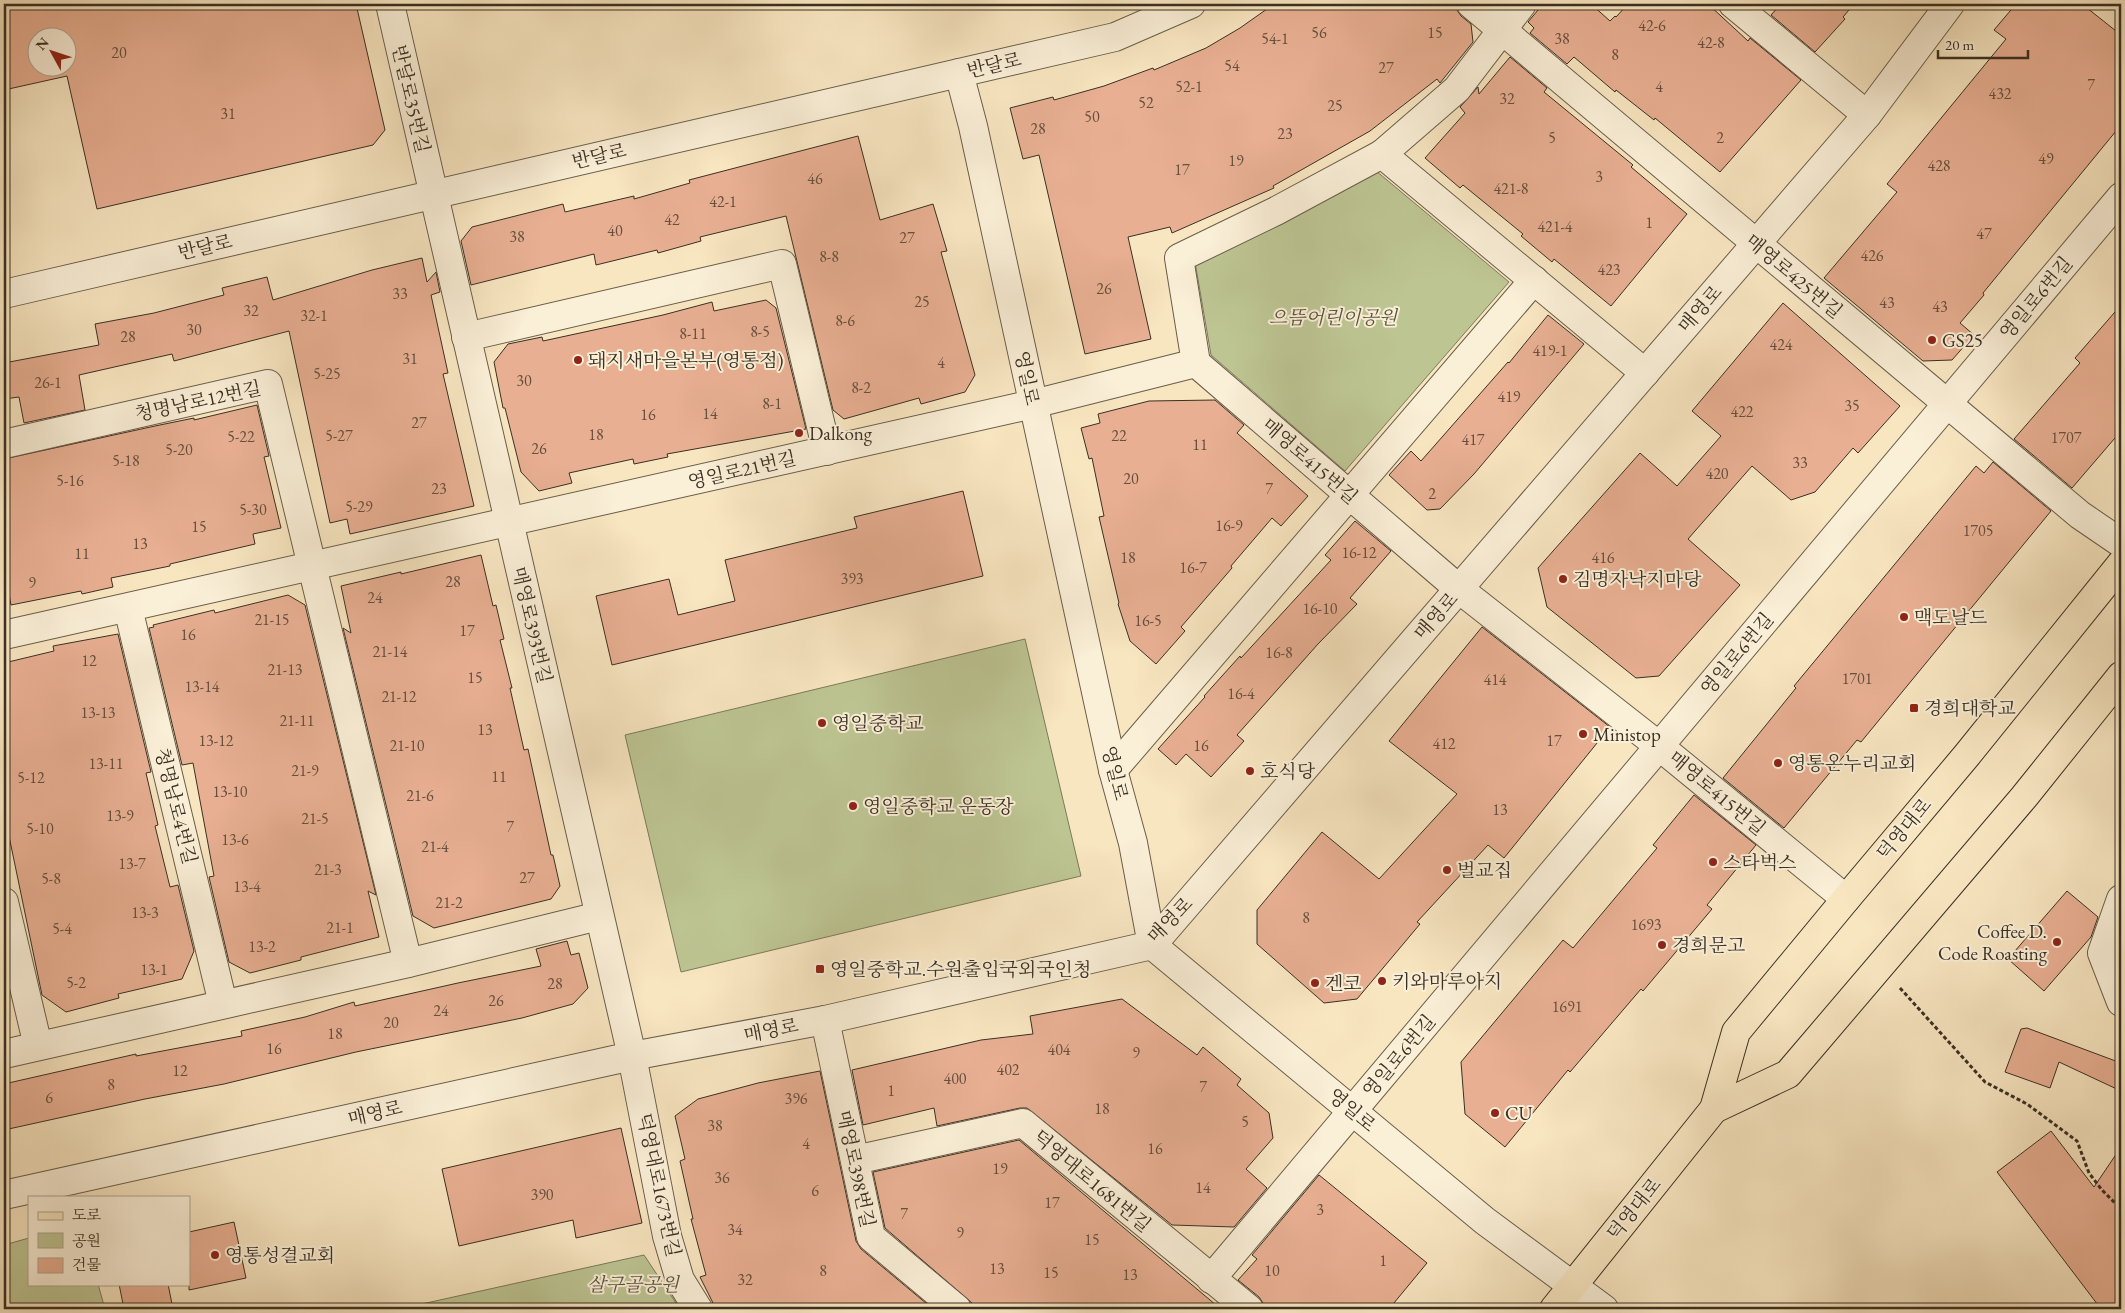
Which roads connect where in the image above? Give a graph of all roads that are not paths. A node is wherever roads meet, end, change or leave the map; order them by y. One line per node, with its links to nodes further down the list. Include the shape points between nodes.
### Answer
1 (390, 4): 11 (street, 반달로35번길)
2 (1190, 4): 8 (street, 반달로, via 1115,37)
3 (1470, 4): 7 (street, 매영로425번길)
4 (1522, 4): 7 (street)
5 (1950, 4): 9 (street, 매영로)
6 (1740, 6): 9 (street)
7 (1502, 30): 10 (street, via 1457,89); 13 (street, 매영로425번길)
8 (959, 73): 11 (street, 반달로); 20 (street, 영일로)
9 (1867, 115): 13 (street, 매영로)
10 (1382, 154): 14 (street); 17 (street, via 1276,212 1178,258)
11 (433, 194): 15 (street, 반달로); 16 (street, 매영로393번길)
12 (2121, 197): 19 (street, 영일로6번길)
13 (1757, 244): 18 (street, 매영로); 19 (street, 매영로425번길)
14 (1534, 280): 18 (street); 23 (street)
15 (4, 294)
16 (466, 337): 22 (street, via 782,264); 24 (street, 매영로393번길)
17 (1196, 363): 20 (street, 영일로21번길); 23 (street, 매영로415번길)
18 (1645, 373): 28 (street, 매영로)
19 (1948, 403): 25 (street, 매영로425번길, via 2080,515); 32 (street, 영일로6번길)
20 (1033, 404): 22 (street, 영일로21번길); 33 (street, 영일로)
21 (4, 444): 27 (street, 청명남로12번길, via 268,384)
22 (826, 451): 24 (street, 영일로21번길)
23 (1349, 494): 28 (street, 매영로415번길); 33 (street)
24 (508, 522): 27 (street); 37 (street, 매영로393번길)
25 (2121, 543)
26 (2121, 564): 34 (main road, 덕영대로, via 1968,755)
27 (312, 567): 29 (street); 39 (street)
28 (1459, 589): 32 (street, 매영로415번길); 38 (street, 매영로)
29 (128, 608): 30 (street); 41 (street, 청명남로4번길)
30 (4, 635)
31 (2121, 676): 46 (main road, 덕영대로, via 2024,797 1788,1074)
32 (1659, 746): 34 (street, 매영로415번길); 47 (street, 영일로6번길)
33 (1113, 770): 38 (street, 영일로, via 1133,843)
34 (1846, 899): 46 (main road, 덕영대로, via 1736,1032)
35 (2121, 899): 40 (street, via 2102,953)
36 (4, 902): 43 (street)
37 (599, 916): 39 (street); 45 (street, 매영로393번길)
38 (1152, 945): 42 (street, 매영로); 47 (street, 영일로)
39 (408, 963): 41 (street)
40 (2121, 1002)
41 (223, 1004): 43 (street)
42 (825, 1020): 45 (street, 매영로); 48 (street, 매영로398번길)
43 (38, 1046): 44 (street)
44 (4, 1054)
45 (632, 1056): 49 (street, 매영로); 52 (street, 덕영대로1673번길, via 667,1236 680,1280)
46 (1714, 1109): 51 (main road, 덕영대로)
47 (1353, 1111): 50 (street, 영일로6번길); 51 (street, 영일로, via 1485,1220)
48 (854, 1160): 50 (street, 덕영대로1681번길, via 1023,1123); 53 (street, 매영로398번길, via 871,1236)
49 (4, 1196)
50 (1211, 1279): 54 (street, 덕영대로1681번길)
51 (1574, 1285): 55 (main road, 덕영대로); 56 (street, 영일로)
52 (698, 1309)
53 (957, 1309)
54 (1249, 1309)
55 (1554, 1309)
56 (1604, 1309)

